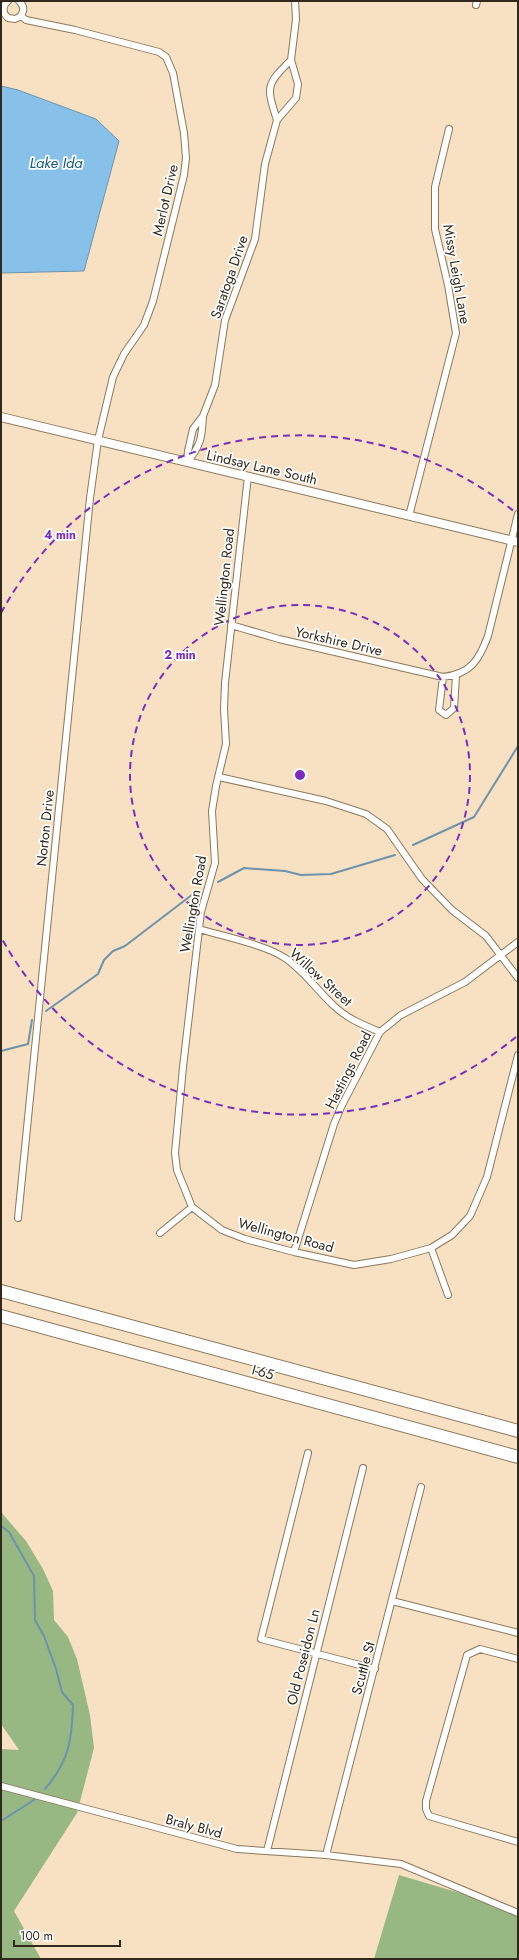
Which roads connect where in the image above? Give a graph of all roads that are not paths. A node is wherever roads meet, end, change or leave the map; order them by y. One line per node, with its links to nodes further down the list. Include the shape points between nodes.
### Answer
1 (8, 1): 4 (street, Merlot Drive, via 4,9 6,16 15,19)
2 (19, 1): 4 (street, via 23,7)
3 (295, 1): 5 (street, Saratoga Drive)
4 (21, 16): 10 (street, Merlot Drive, via 26,20 162,54 170,64 184,132 184,175 153,301 144,325 124,354 113,377)
5 (292, 60): 6 (street, Saratoga Drive, via 298,84 296,98); 6 (street, via 273,78 269,96)
6 (277, 120): 8 (street, Saratoga Drive, via 265,164 256,239 225,320 215,385)
7 (449, 129): 14 (street, Missy Leigh Lane, via 435,187 435,229 456,333)
8 (203, 416): 11 (street, Saratoga Drive, via 193,429); 11 (street, Saratoga Drive, via 198,449)
9 (1, 417): 10 (street, Lindsay Lane South)
10 (98, 440): 11 (street, Lindsay Lane South); 27 (street, Norton Drive, via 90,498)
11 (187, 462): 12 (street, Lindsay Lane South)
12 (248, 476): 14 (street, Lindsay Lane South); 16 (street, Wellington Road)
13 (518, 514): 15 (street, Yorkshire Drive)
14 (409, 516): 15 (street, Lindsay Lane South)
15 (514, 541): 17 (street, Yorkshire Drive, via 482,652 472,666)
16 (231, 625): 18 (street, Yorkshire Drive, via 279,639); 19 (street, Wellington Road, via 224,709 226,744)
17 (456, 676): 18 (street, Yorkshire Drive); 18 (street, via 454,708 446,715 439,710)
18 (443, 677)
19 (219, 777): 20 (street, Wellington Road, via 212,811 215,863 204,896); 22 (street, via 319,799 366,814 387,829 427,884 452,910 486,936)
20 (199, 928): 24 (street, Willow Street, via 268,950 284,958 298,968 334,1006 356,1022); 26 (street, Wellington Road, via 176,1153 177,1170)
21 (518, 942): 22 (street, Hastings Road)
22 (502, 955): 23 (street); 24 (street, Hastings Road, via 465,982 402,1015)
23 (518, 978)
24 (380, 1032): 30 (street, Hastings Road, via 334,1124)
25 (518, 1055): 29 (street, Wellington Road, via 487,1177 470,1216 452,1235)
26 (192, 1207): 28 (street); 30 (street, Wellington Road, via 222,1230)
27 (18, 1218)
28 (160, 1232)
29 (432, 1248): 30 (street, Wellington Road, via 391,1259 354,1264); 32 (street)
30 (294, 1252)
31 (1, 1291): 34 (highway)
32 (448, 1295)
33 (1, 1316): 36 (highway, I-65)
34 (518, 1431)
35 (308, 1453): 41 (street, via 262,1639)
36 (518, 1457)
37 (364, 1468): 41 (street, Old Poseidon Ln)
38 (421, 1487): 39 (street, Scuttle St)
39 (392, 1601): 40 (street); 43 (street, Scuttle St)
40 (518, 1633)
41 (316, 1653): 43 (street); 46 (street, Old Poseidon Ln)
42 (518, 1659): 45 (street, via 480,1649 467,1655 426,1801 429,1816)
43 (375, 1669): 47 (street, Scuttle St)
44 (1, 1786): 46 (street, Braly Blvd, via 209,1843 236,1849)
45 (518, 1842)
46 (267, 1851): 47 (street, Braly Blvd)
47 (326, 1855): 48 (street, Braly Blvd, via 401,1864)
48 (518, 1913)

